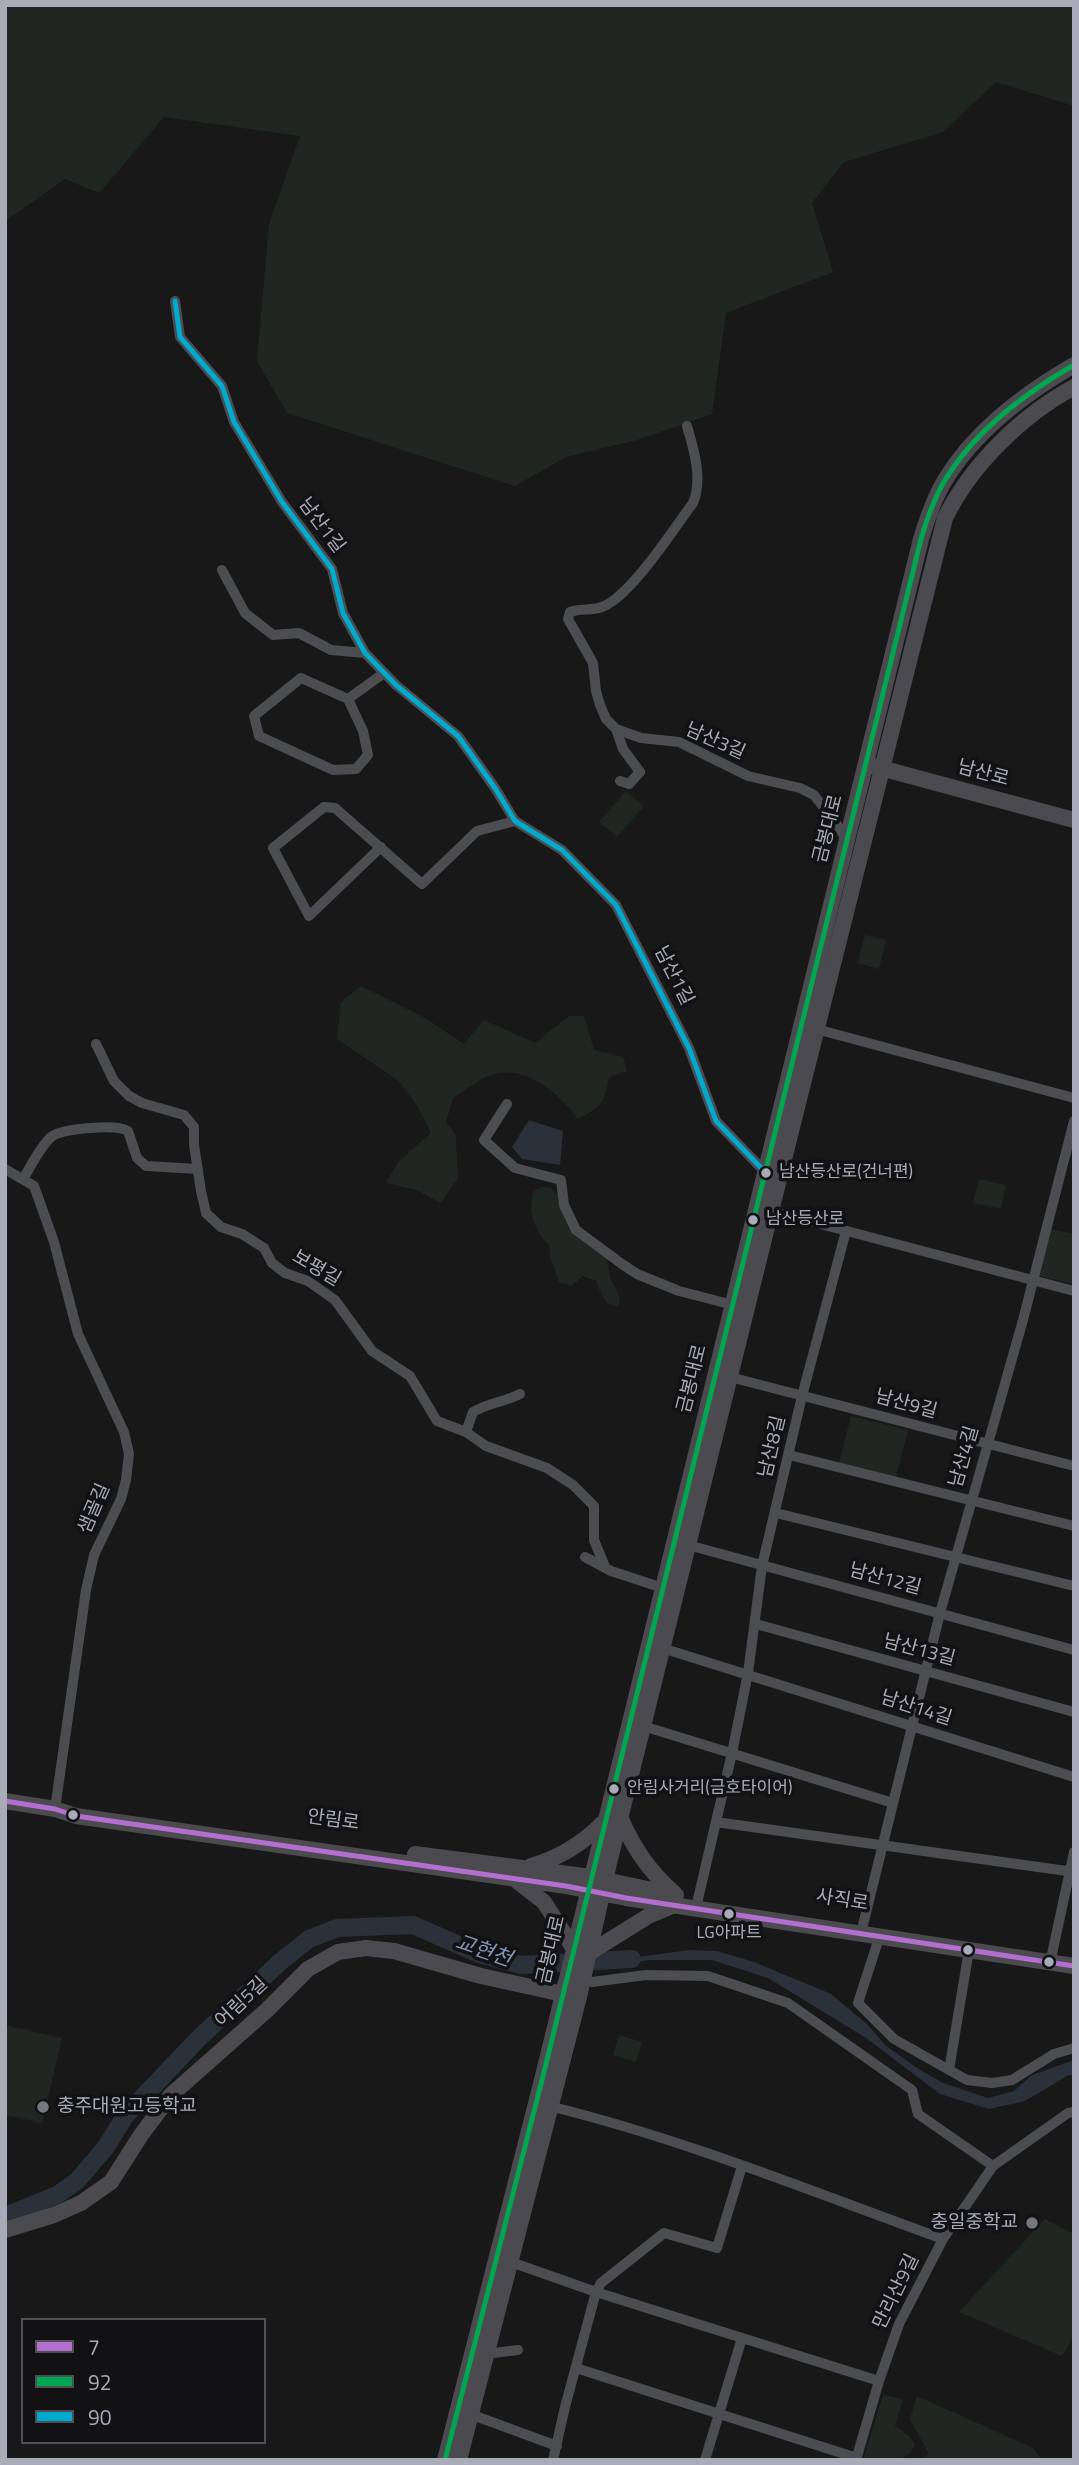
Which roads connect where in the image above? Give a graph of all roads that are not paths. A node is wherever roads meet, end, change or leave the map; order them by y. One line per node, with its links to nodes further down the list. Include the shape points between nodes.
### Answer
1 (175, 301): 6 (street, 남산1길, via 180,337 222,386 234,422 282,502 332,569 343,613)
2 (1074, 365): 10 (street, 금봉대로, via 1042,384 988,429 940,489 907,590)
3 (1074, 387): 10 (street, 금봉대로, via 1032,415 984,459 955,497 942,528)
4 (687, 426): 9 (street, via 697,471 693,503 623,591 603,607 570,612 568,619 593,663 600,705)
5 (222, 570): 6 (street, via 245,613 273,635 299,634 331,650)
6 (365, 653): 7 (street, 남산1길)
7 (384, 673): 8 (street); 13 (street, 남산1길, via 458,736)
8 (348, 699): 8 (street, via 368,755 356,769 333,770 259,736 254,716 301,678)
9 (616, 729): 11 (street, via 622,749 640,772 629,784); 14 (street, 남산3길, via 641,738 679,742 748,776 800,788 814,795)
10 (874, 766): 12 (street, 남산로); 14 (street, 금봉대로); 16 (street, 금봉대로)
11 (620, 781)
12 (1074, 820)
13 (514, 821): 15 (street, via 477,831 422,884); 23 (street, 남산1길, via 562,850 616,905 689,1048 716,1121)
14 (847, 844): 23 (street, 금봉대로)
15 (381, 847): 15 (street, via 335,808 324,807 273,848 309,916)
16 (816, 1030): 18 (street); 25 (street, 금봉대로)
17 (96, 1044): 22 (street, 보평길, via 114,1080 129,1096 184,1115 194,1126)
18 (1074, 1098)
19 (507, 1104): 29 (street, via 484,1140 515,1168 561,1180 564,1205 576,1230 637,1274)
20 (1074, 1121): 27 (street, 남산4길)
21 (5, 1169): 24 (street, 샘골길)
22 (198, 1169): 24 (street, via 146,1166 137,1158 128,1130 101,1127 52,1137); 33 (street, 보평길, via 206,1213 221,1227 264,1248 272,1263 285,1273 308,1281 335,1300 373,1351 410,1376 437,1421)
23 (765, 1173): 29 (street, 금봉대로)
24 (23, 1179): 60 (street, 샘골길, via 34,1186 78,1334 124,1432 129,1454 121,1499 94,1555 86,1590)
25 (771, 1210): 26 (street); 30 (street, 금봉대로)
26 (846, 1231): 27 (street); 32 (street, 남산8길)
27 (1032, 1281): 28 (street); 34 (street, 남산4길)
28 (1074, 1291)
29 (733, 1305): 46 (street, 금봉대로)
30 (730, 1377): 32 (street, 남산9길); 40 (street, 금봉대로)
31 (520, 1394): 33 (street, via 472,1412)
32 (802, 1396): 34 (street, 남산9길); 35 (street, 남산8길)
33 (466, 1433): 44 (street, 보평길, via 486,1446 547,1468 573,1485 594,1506 594,1540)
34 (988, 1444): 36 (street, 남산9길); 37 (street, 남산4길)
35 (789, 1455): 37 (street); 38 (street, 남산8길)
36 (1074, 1466)
37 (971, 1500): 39 (street); 42 (street, 남산4길)
38 (776, 1513): 42 (street); 43 (street, 남산8길)
39 (1074, 1527)
40 (688, 1545): 43 (street, 남산12길); 49 (street, 금봉대로)
41 (585, 1557): 44 (street)
42 (956, 1558): 45 (street); 47 (street, 남산4길)
43 (762, 1566): 47 (street, 남산12길); 48 (street, 남산8길)
44 (605, 1567): 46 (street)
45 (1074, 1586)
46 (663, 1588): 61 (street, 금봉대로)
47 (940, 1613): 50 (street, 남산12길); 51 (street, 남산4길)
48 (756, 1624): 51 (street, 남산13길); 52 (street, 남산8길)
49 (662, 1648): 52 (street, 남산14길); 54 (street, 금봉대로)
50 (1074, 1650)
51 (927, 1671): 53 (street, 남산13길); 55 (street, 남산4길)
52 (748, 1673): 55 (street, 남산14길); 56 (street)
53 (1074, 1712)
54 (643, 1726): 56 (street); 61 (street, 금봉대로)
55 (912, 1727): 57 (street, 남산14길); 59 (street, 남산4길)
56 (732, 1753): 59 (street); 62 (street)
57 (1074, 1777)
58 (5, 1801): 60 (street, 안림로)
59 (893, 1803): 63 (street, 남산4길)
60 (55, 1809): 66 (street, 안림로, via 78,1807)
61 (613, 1819): 66 (street, via 584,1842); 67 (street, 금봉대로); 69 (street)
62 (716, 1822): 63 (street); 68 (street)
63 (883, 1845): 65 (street); 70 (street, 남산4길)
64 (1074, 1852): 65 (street)
65 (1072, 1871): 74 (street)
66 (519, 1874): 67 (street, 안림로); 73 (street)
67 (597, 1885): 69 (street, 사직로); 73 (street, 금봉대로)
68 (698, 1899): 69 (street, 사직로); 70 (street, 사직로)
69 (675, 1900): 70 (street, 사직로); 73 (street)
70 (862, 1930): 71 (street, 사직로); 74 (street, 사직로)
71 (879, 1937): 72 (street, 사직로); 80 (street, 사직로, via 858,2003 894,2039)
72 (969, 1950): 76 (street, 사직로); 80 (street)
73 (581, 1951): 78 (street, 금봉대로)
74 (1052, 1954): 75 (street, 사직로)
75 (1074, 1957)
76 (1074, 1966)
77 (592, 1982): 84 (street, via 646,1975 708,1976 788,2003 912,2090 918,2114)
78 (571, 1995): 81 (street, 금봉대로); 85 (street, 어림5길, via 394,1951 338,1952 308,1969 171,2095 111,2182 81,2203); 98 (street, 금봉대로)
79 (1074, 2048): 80 (street, 사직로, via 1054,2054 1012,2080 967,2080)
80 (949, 2070)
81 (550, 2106): 83 (street); 87 (street, 금봉대로)
82 (1074, 2112): 84 (street, 만리산9길)
83 (742, 2166): 86 (street); 88 (street, via 717,2248 664,2233 601,2283)
84 (993, 2166): 86 (street, 만리산9길)
85 (5, 2230)
86 (943, 2239): 93 (street, 만리산9길, via 899,2324)
87 (508, 2261): 88 (street); 91 (street, 금봉대로)
88 (596, 2292): 89 (street); 92 (street)
89 (742, 2338): 93 (street); 95 (street)
90 (518, 2350): 91 (street)
91 (485, 2354): 94 (street, 금봉대로)
92 (576, 2368): 95 (street); 96 (street)
93 (878, 2381): 97 (street, 만리산9길)
94 (470, 2414): 96 (street); 99 (street, 금봉대로)
95 (718, 2414): 97 (street); 101 (street)
96 (557, 2446): 100 (street)
97 (856, 2459)
98 (445, 2460)
99 (458, 2460)
100 (553, 2460)
101 (705, 2460)

